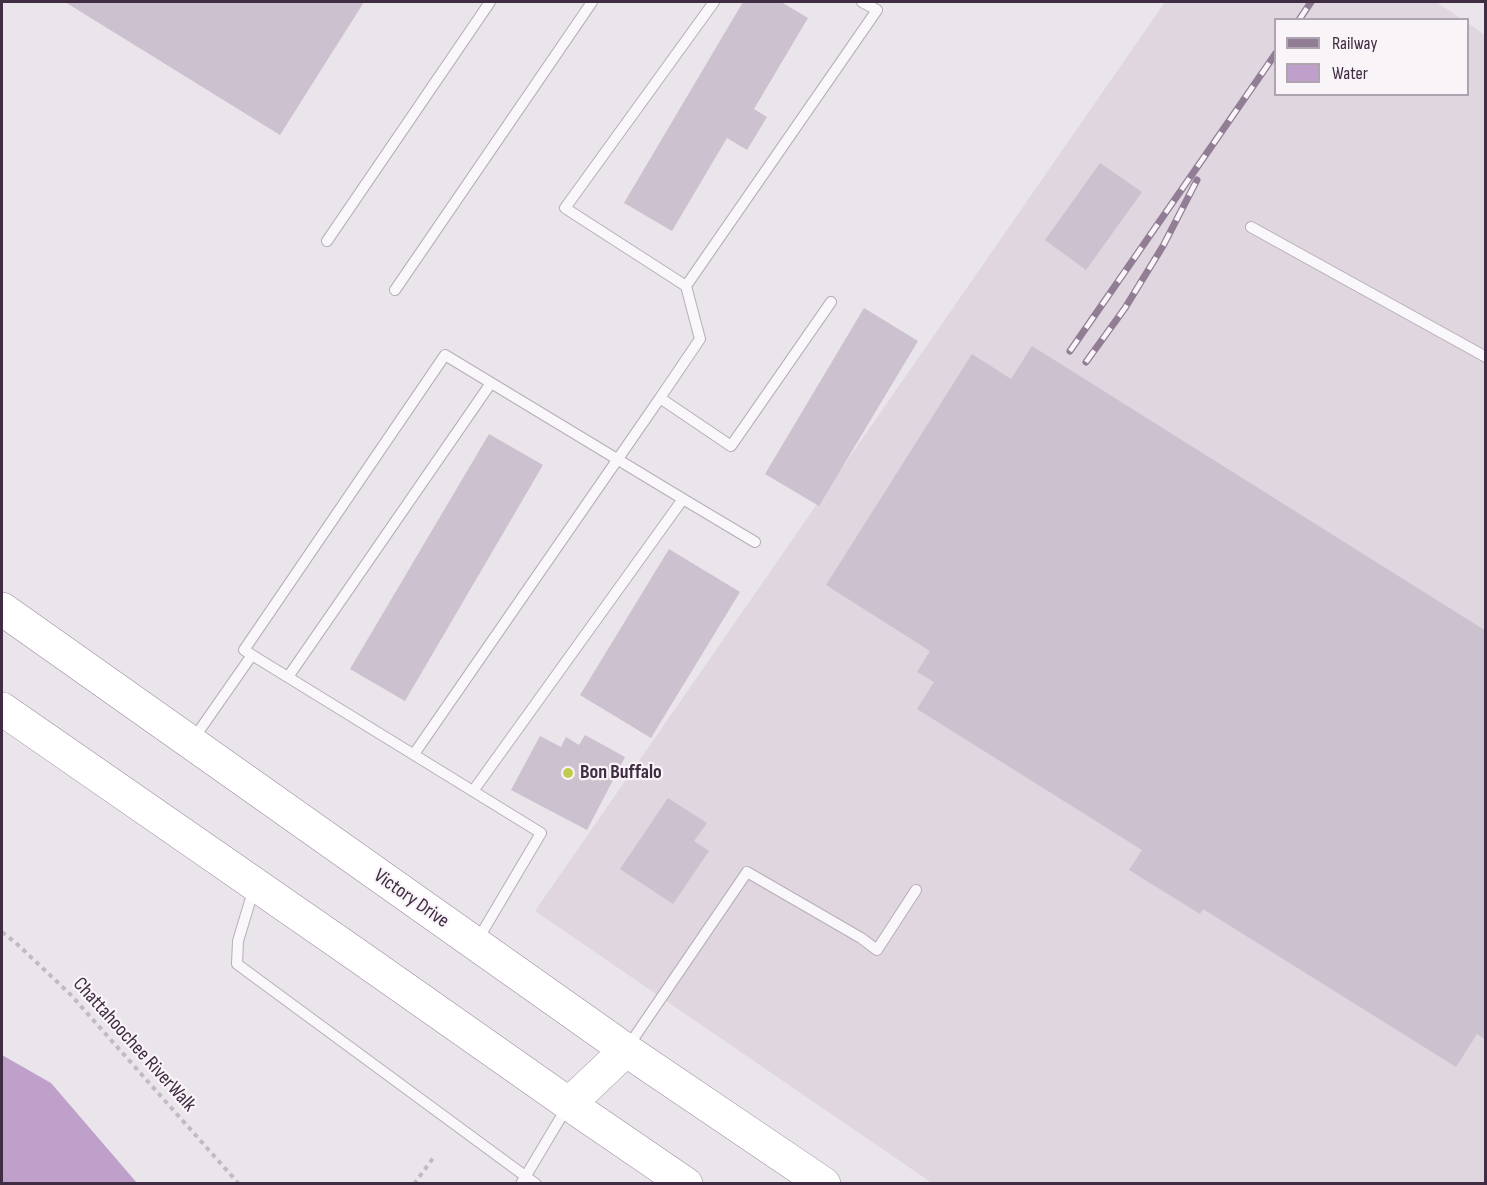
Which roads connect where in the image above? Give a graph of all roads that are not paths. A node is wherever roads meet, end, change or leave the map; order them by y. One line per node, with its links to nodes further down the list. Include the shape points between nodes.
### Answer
1 (490, 2): 6 (lane)
2 (592, 2): 8 (lane)
3 (714, 2): 7 (lane, via 565,208)
4 (862, 2): 7 (lane, via 877,10)
5 (1251, 227): 10 (lane)
6 (327, 241)
7 (686, 286): 12 (lane, via 700,339)
8 (395, 290)
9 (831, 302): 12 (lane, via 731,446)
10 (1485, 357)
11 (490, 383): 13 (lane); 17 (lane, via 445,355 244,650); 18 (lane)
12 (660, 398): 13 (lane)
13 (616, 459): 14 (lane); 21 (lane)
14 (683, 500): 15 (lane); 22 (lane)
15 (755, 542)
16 (2, 609): 20 (highway, Victory Drive)
17 (252, 655): 18 (lane); 20 (lane)
18 (288, 677): 21 (lane)
19 (2, 709): 23 (highway)
20 (191, 743): 25 (highway, Victory Drive)
21 (414, 754): 22 (lane)
22 (473, 791): 25 (lane, via 541,832)
23 (255, 885): 27 (highway); 28 (lane, via 238,941 237,964)
24 (916, 890): 26 (lane, via 877,950 747,872)
25 (475, 944): 26 (highway, Victory Drive)
26 (626, 1050): 27 (highway); 31 (highway, Victory Drive)
27 (569, 1104): 28 (lane); 30 (highway)
28 (523, 1180): 29 (lane)
29 (536, 1184)
30 (687, 1184)
31 (824, 1184)

